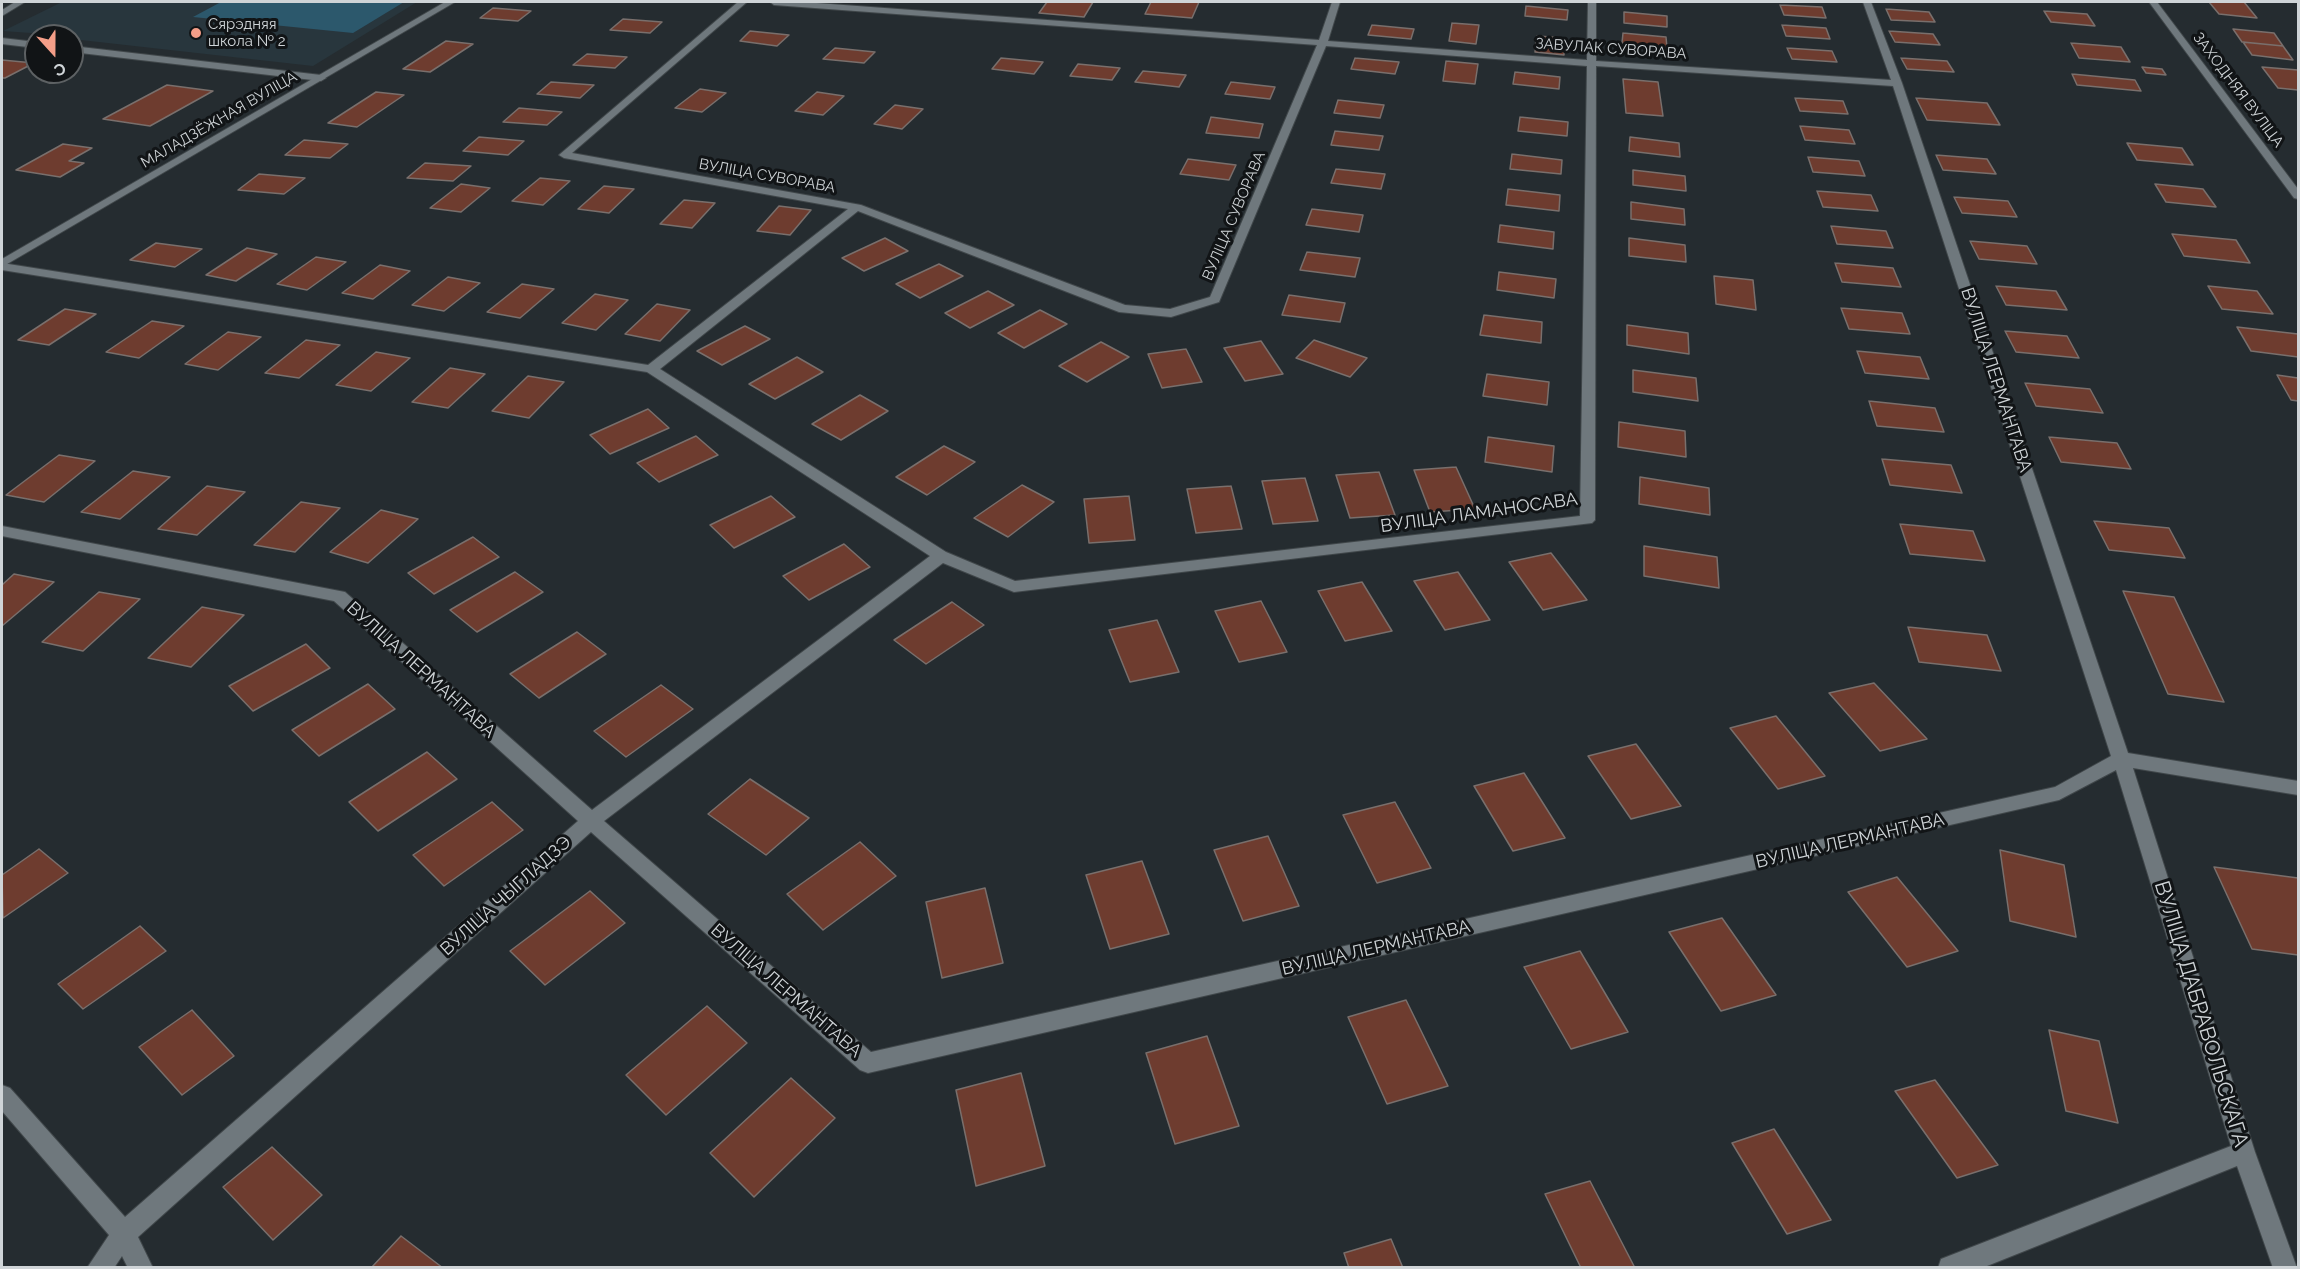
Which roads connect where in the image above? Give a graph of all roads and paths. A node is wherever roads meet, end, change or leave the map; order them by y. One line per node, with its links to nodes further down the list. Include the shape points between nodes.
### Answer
1 (21, 2): 9 (street)
2 (451, 2): 15 (street, МАЛАДЗЁЖНАЯ ВУЛІЦА)
3 (743, 2): 18 (street, ВУЛІЦА СУВОРАВА, via 564,155)
4 (774, 2): 11 (street)
5 (1336, 2): 11 (street, ВУЛІЦА СУВОРАВА)
6 (1592, 2): 14 (street, ВУЛІЦА ЛАМАНОСАВА)
7 (1867, 2): 16 (street, ВУЛІЦА ЛЕРМАНТАВА)
8 (2153, 2): 17 (street, ЗАХОДНЯЯ ВУЛІЦА)
9 (2, 14)
10 (2, 41): 12 (street)
11 (1323, 43): 14 (street, ЗАВУЛАК СУВОРАВА); 18 (street, ВУЛІЦА СУВОРАВА, via 1215,299 1171,313 1123,309)
12 (24, 44)
13 (84, 50): 15 (street)
14 (1590, 63): 16 (street, ЗАВУЛАК СУВОРАВА); 22 (street, ВУЛІЦА ЛАМАНОСАВА, via 1587,520 1014,587)
15 (321, 78): 19 (street, МАЛАДЗЁЖНАЯ ВУЛІЦА)
16 (1897, 84): 23 (street, ВУЛІЦА ЛЕРМАНТАВА)
17 (2298, 196)
18 (857, 207): 20 (street)
19 (2, 265): 20 (street)
20 (651, 369): 22 (street)
21 (2, 531): 25 (street, ВУЛІЦА ЛЕРМАНТАВА, via 339,597)
22 (941, 556): 25 (street, ВУЛІЦА ЧЫГЛАДЗЭ)
23 (2121, 759): 24 (street); 25 (street, ВУЛІЦА ЛЕРМАНТАВА, via 2059,793 868,1063); 27 (street, ВУЛІЦА ДАБРАВОЛЬСКАГА)
24 (2298, 788)
25 (591, 821): 28 (street, ВУЛІЦА ЧЫГЛАДЗЭ)
26 (2, 1095): 28 (street)
27 (2244, 1152): 31 (street); 32 (street, ВУЛІЦА ДАБРАВОЛЬСКАГА)
28 (124, 1234): 29 (street, ВУЛІЦА ЧЫГЛАДЗЭ); 30 (street)
29 (99, 1268)
30 (141, 1268)
31 (1950, 1268)
32 (2286, 1268)

